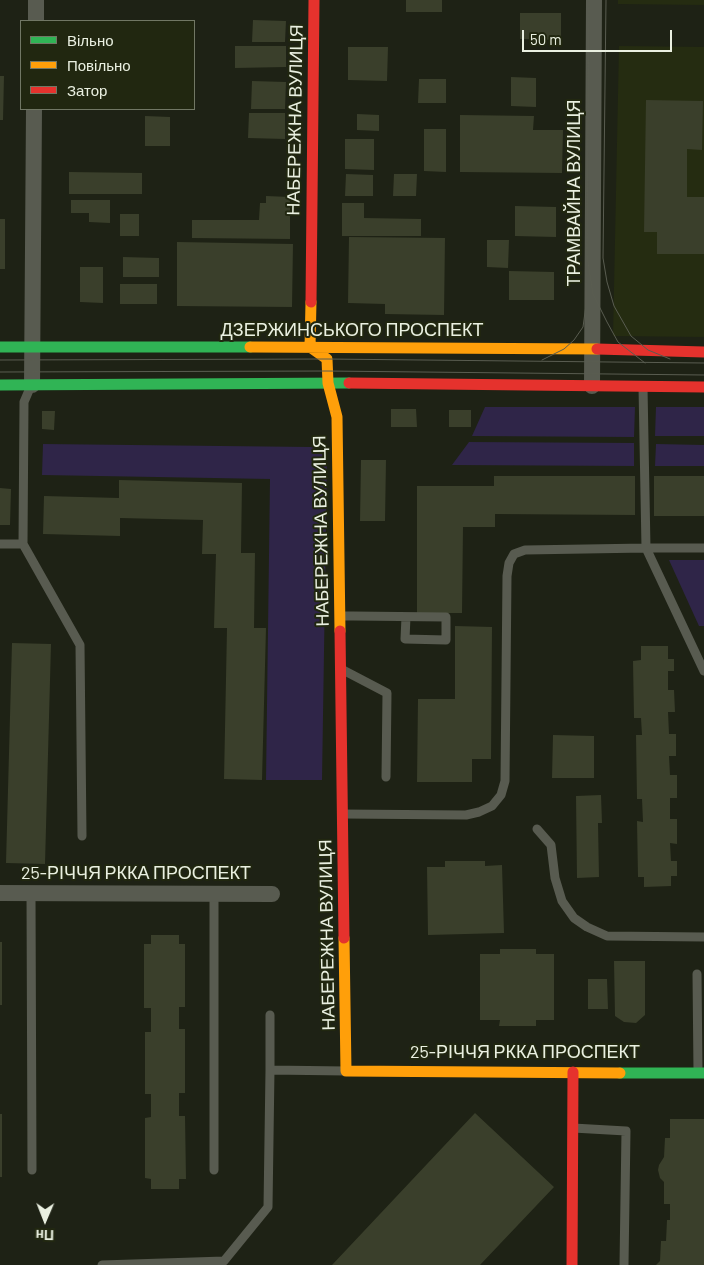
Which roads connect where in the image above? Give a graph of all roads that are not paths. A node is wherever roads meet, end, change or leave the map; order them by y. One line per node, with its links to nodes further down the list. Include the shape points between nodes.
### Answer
1 (36, 0): 4 (street)
2 (314, 0): 8 (street, НАБЕРЕЖНА ВУЛИЦЯ)
3 (594, 0): 9 (street, ТРАМВАЙНА ВУЛИЦЯ)
4 (36, 20)
5 (34, 110): 7 (street)
6 (0, 347): 7 (street, ДЗЕРЖИНСЬКОГО ПРОСПЕКТ)
7 (32, 347): 8 (street, ДЗЕРЖИНСЬКОГО ПРОСПЕКТ); 13 (street)
8 (310, 347): 9 (street, ДЗЕРЖИНСЬКОГО ПРОСПЕКТ); 11 (street, НАБЕРЕЖНА ВУЛИЦЯ, via 327,359)
9 (593, 349): 10 (street, ДЗЕРЖИНСЬКОГО ПРОСПЕКТ); 14 (street, ТРАМВАЙНА ВУЛИЦЯ)
10 (704, 352)
11 (328, 383): 13 (street); 14 (street); 21 (street, НАБЕРЕЖНА ВУЛИЦЯ, via 337,417)
12 (0, 385): 13 (street)
13 (32, 385): 18 (lane, via 24,402)
14 (592, 386): 15 (street)
15 (643, 386): 16 (street); 19 (lane)
16 (704, 386)
17 (0, 544): 18 (lane)
18 (23, 544): 28 (lane, via 80,645)
19 (646, 548): 20 (lane); 24 (lane); 26 (lane, via 525,550 514,554 507,576 505,781 502,795 492,806 466,815)
20 (704, 548)
21 (340, 616): 22 (lane); 23 (street, НАБЕРЕЖНА ВУЛИЦЯ)
22 (406, 617): 22 (lane, via 446,617 446,640 406,639)
23 (341, 669): 25 (lane, via 387,693); 26 (street, НАБЕРЕЖНА ВУЛИЦЯ)
24 (704, 671)
25 (386, 777)
26 (342, 814): 37 (street, НАБЕРЕЖНА ВУЛИЦЯ)
27 (537, 829): 33 (lane, via 551,845 562,901 574,918 587,927 607,936)
28 (82, 836)
29 (0, 893): 30 (street, 25-РІЧЧЯ РККА ПРОСПЕКТ)
30 (31, 893): 31 (street, 25-РІЧЧЯ РККА ПРОСПЕКТ); 41 (lane)
31 (214, 894): 32 (street, 25-РІЧЧЯ РККА ПРОСПЕКТ); 42 (lane)
32 (272, 894)
33 (704, 937)
34 (697, 974): 39 (lane)
35 (270, 1014): 36 (lane)
36 (270, 1070): 37 (lane); 43 (lane, via 268,1207 224,1261)
37 (346, 1071): 38 (street, 25-РІЧЧЯ РККА ПРОСПЕКТ)
38 (573, 1072): 39 (street, 25-РІЧЧЯ РККА ПРОСПЕКТ); 40 (street)
39 (701, 1072)
40 (573, 1128): 44 (street); 45 (lane, via 626,1131)
41 (32, 1170)
42 (214, 1170)
43 (102, 1265)
44 (572, 1265)
45 (624, 1265)

